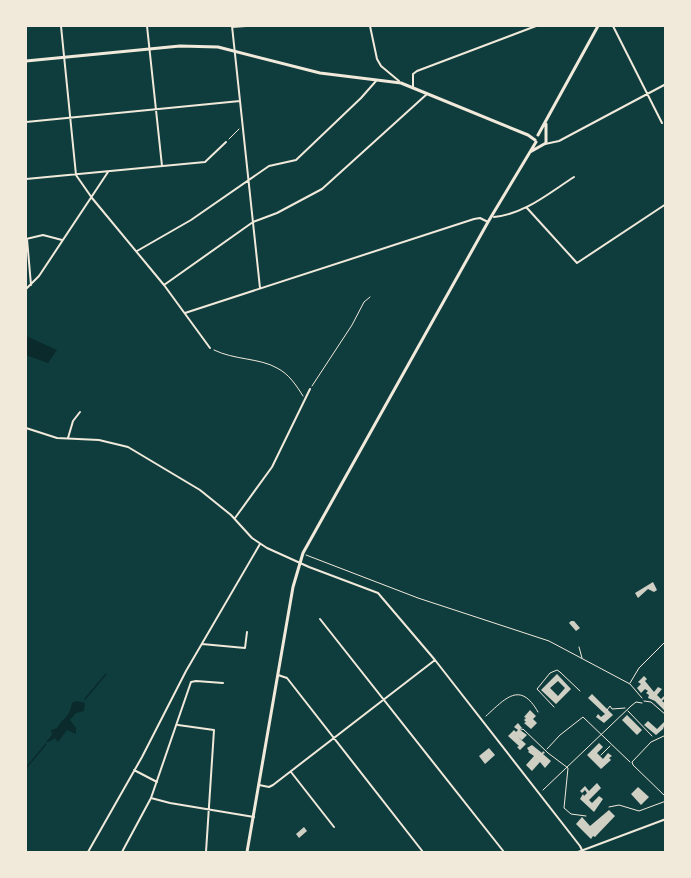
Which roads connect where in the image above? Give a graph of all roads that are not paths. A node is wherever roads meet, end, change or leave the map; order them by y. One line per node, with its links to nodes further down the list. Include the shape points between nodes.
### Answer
1 (61, 26): 11 (street)
2 (147, 26): 9 (street)
3 (232, 26): 4 (street); 10 (street)
4 (246, 26)
5 (370, 26): 14 (street, via 377,59)
6 (537, 26): 16 (street, via 417,71 413,74)
7 (598, 26): 22 (street)
8 (613, 26): 18 (street)
9 (149, 49): 10 (street, via 191,45); 11 (street); 20 (street)
10 (235, 50): 13 (street, via 320,73); 19 (street)
11 (64, 57): 12 (street); 21 (street)
12 (26, 61)
13 (377, 80): 14 (street); 36 (street, via 296,160 269,166)
14 (401, 83): 16 (street)
15 (666, 84): 18 (street)
16 (413, 88): 17 (street)
17 (428, 93): 25 (street); 41 (street, via 322,189)
18 (647, 94): 24 (street); 28 (street)
19 (240, 100): 20 (street); 36 (street)
20 (156, 108): 21 (street); 31 (street)
21 (70, 117): 23 (street); 33 (street)
22 (546, 118): 25 (street); 26 (street)
23 (26, 122)
24 (662, 123)
25 (537, 138): 26 (street); 29 (street); 30 (street)
26 (546, 138): 28 (street); 29 (street)
27 (226, 142): 31 (street, via 205,162)
28 (555, 142): 29 (street)
29 (543, 145): 30 (street)
30 (528, 153): 42 (street)
31 (162, 167): 32 (street)
32 (108, 172): 33 (street); 37 (street)
33 (76, 175): 35 (street); 37 (street)
34 (574, 177): 39 (street)
35 (26, 179)
36 (248, 180): 41 (street); 45 (street)
37 (92, 198): 44 (street); 45 (street)
38 (666, 204): 39 (street, via 577,263)
39 (526, 208): 40 (street)
40 (494, 217)
41 (253, 222): 47 (street); 48 (street)
42 (488, 222): 48 (street, via 474,219); 58 (street)
43 (26, 239): 44 (street, via 43,235); 46 (street)
44 (62, 240): 46 (street)
45 (137, 251): 47 (street)
46 (32, 285): 49 (street)
47 (164, 285): 50 (street)
48 (260, 288): 50 (street)
49 (26, 289)
50 (184, 313): 51 (street)
51 (210, 348)
52 (310, 389): 56 (street, via 272,467)
53 (80, 411): 55 (street)
54 (26, 428): 55 (street)
55 (68, 438): 56 (street, via 128,447 200,490)
56 (235, 518): 57 (street)
57 (260, 544): 58 (street); 61 (street)
58 (299, 563): 62 (street, via 378,593); 63 (street)
59 (320, 619): 65 (street)
60 (247, 632): 61 (street, via 245,648)
61 (202, 644): 72 (street)
62 (435, 660): 65 (street); 88 (street)
63 (278, 675): 71 (street, via 287,678); 75 (street)
64 (223, 683): 69 (street, via 191,682)
65 (385, 699): 71 (street); 87 (street)
66 (644, 701): 67 (lane)
67 (666, 715): 68 (lane)
68 (666, 719)
69 (178, 725): 74 (street); 78 (street, via 214,730)
70 (666, 735): 76 (lane, via 651,742 634,758 633,765)
71 (333, 739): 73 (street); 86 (street)
72 (134, 770): 74 (street); 83 (street)
73 (291, 772): 75 (street, via 270,786); 81 (street)
74 (157, 782): 77 (street)
75 (259, 785): 79 (street)
76 (666, 797)
77 (151, 798): 78 (street); 84 (street)
78 (208, 809): 79 (street); 85 (street)
79 (254, 817): 82 (street)
80 (666, 819): 88 (street)
81 (334, 827)
82 (248, 851)
83 (88, 852)
84 (122, 852)
85 (206, 852)
86 (423, 852)
87 (504, 852)
88 (581, 852)

